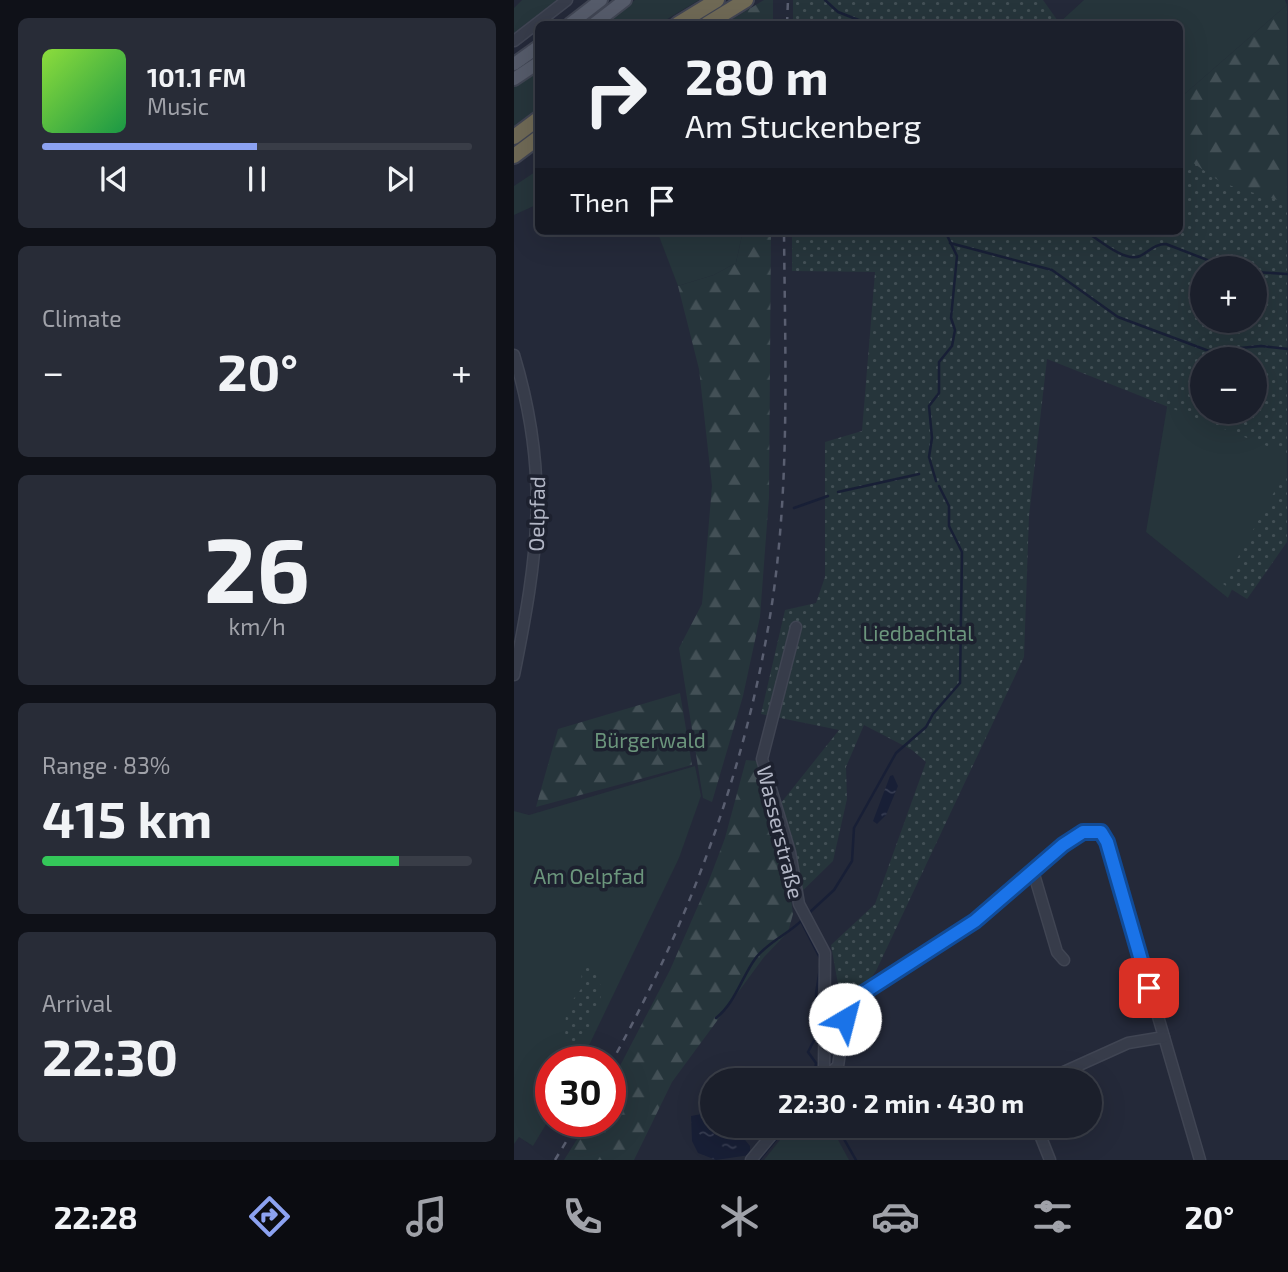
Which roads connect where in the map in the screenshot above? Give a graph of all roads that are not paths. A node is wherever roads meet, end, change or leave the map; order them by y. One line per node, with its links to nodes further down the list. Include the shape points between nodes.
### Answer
1 (567, 0): 6 (street)
2 (602, 0): 7 (main road)
3 (625, 0): 8 (main road)
4 (717, 0): 9 (highway)
5 (744, 2): 10 (highway)
6 (540, 21)
7 (574, 21)
8 (598, 21)
9 (683, 21)
10 (712, 21)
11 (535, 25): 12 (street)
12 (514, 41)
13 (535, 49): 14 (main road)
14 (514, 64)
15 (535, 65): 16 (main road)
16 (514, 79)
17 (535, 121): 18 (highway)
18 (514, 137)
19 (535, 140): 20 (highway)
20 (514, 156)
21 (514, 355): 23 (street, Oelpfad, via 538,486 535,558)
22 (796, 627): 27 (street, Wasserstraße, via 762,759 790,852 802,912 826,958)
23 (514, 674)
24 (1033, 871): 25 (street, via 1057,952); 26 (street, via 1083,832 1099,830 1104,834); 28 (street, via 964,929 857,997 848,1010)
25 (1064, 960)
26 (1164, 1037): 29 (street, via 1128,1043); 34 (street)
27 (825, 1068)
28 (836, 1068)
29 (1073, 1068)
30 (769, 1138): 32 (street)
31 (1041, 1138): 33 (street)
32 (750, 1160)
33 (1050, 1160)
34 (1200, 1160)

